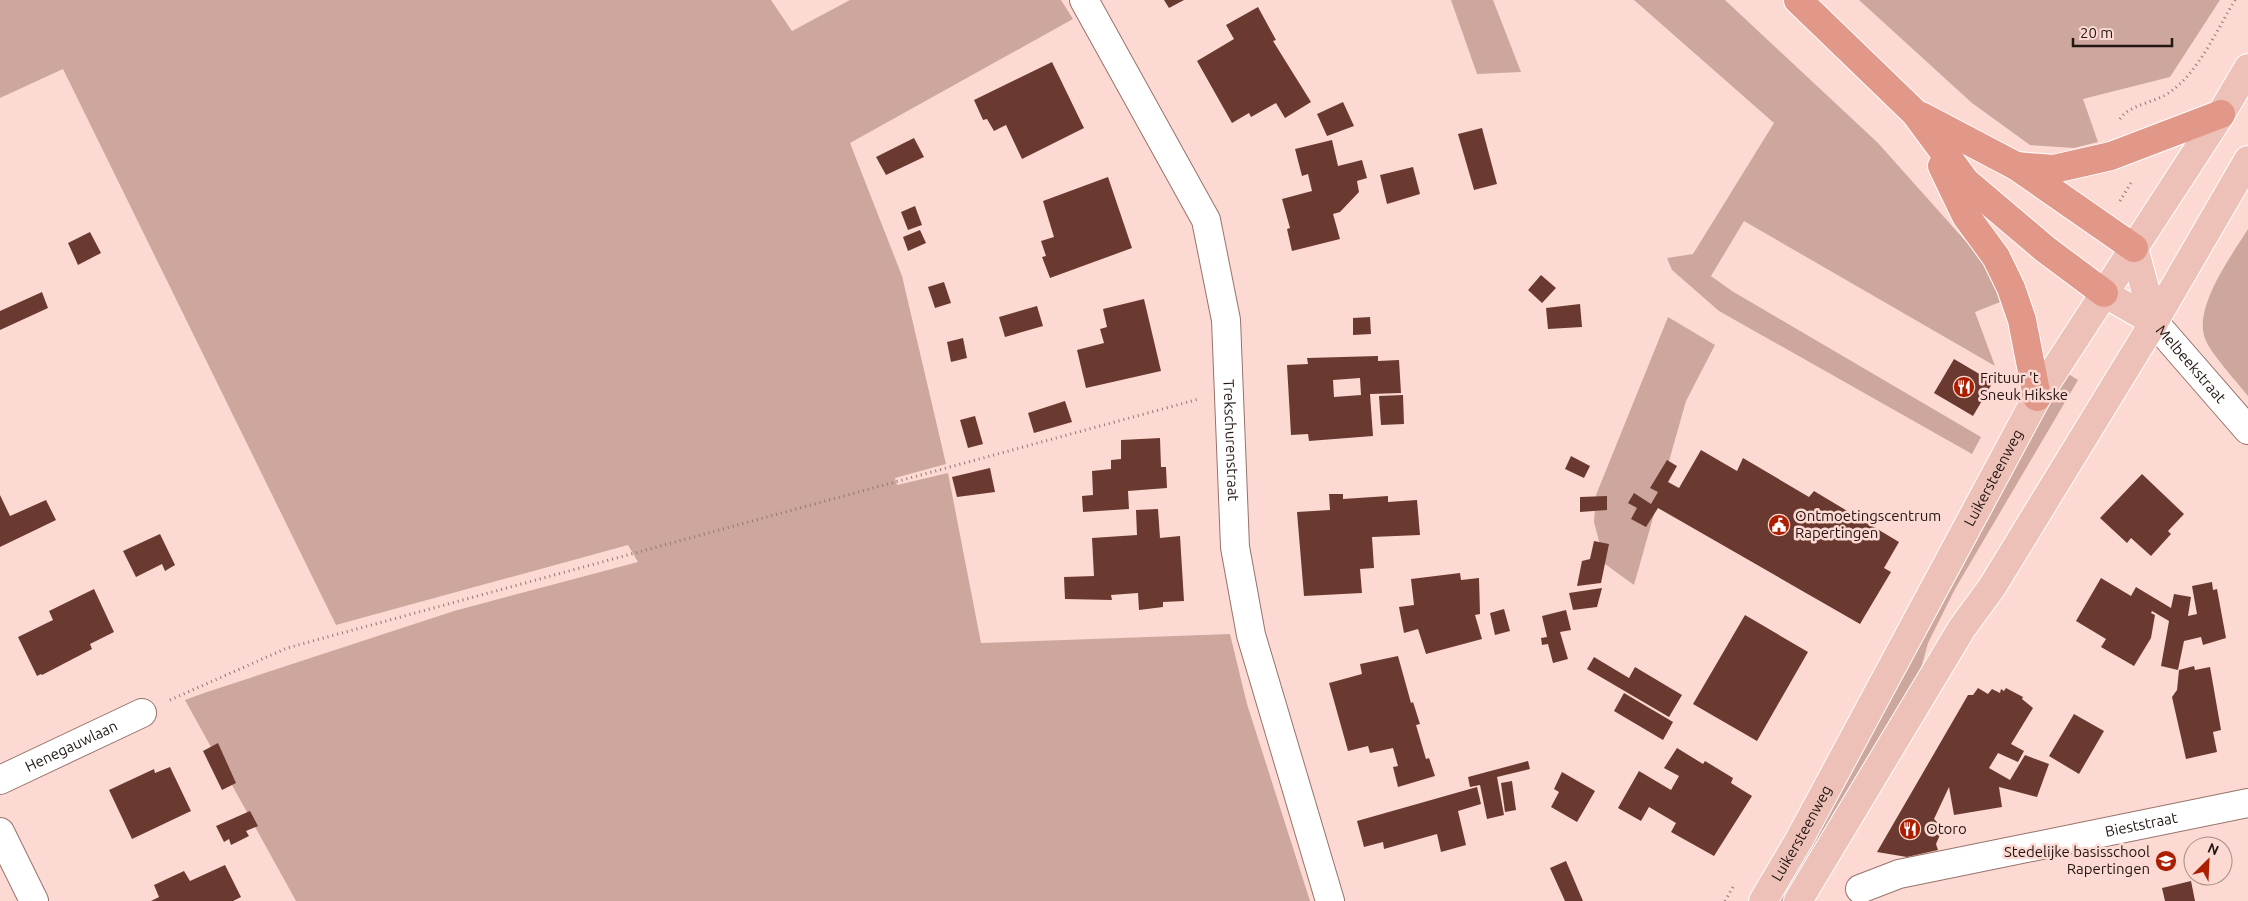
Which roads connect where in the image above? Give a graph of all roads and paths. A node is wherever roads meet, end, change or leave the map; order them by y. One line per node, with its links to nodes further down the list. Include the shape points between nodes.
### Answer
1 (1084, 0): 11 (street, Trekschurenstraat, via 1206,220 1226,320)
2 (1798, 0): 4 (highway)
3 (2248, 68): 5 (main road, Luikersteenweg)
4 (1916, 113): 7 (highway); 9 (highway, via 1966,182); 12 (highway, via 1966,216 1996,257 2011,288 2022,320)
5 (2221, 114): 7 (highway, via 2111,156 2054,169); 8 (main road, Luikersteenweg)
6 (2248, 160): 10 (main road, Luikersteenweg)
7 (2016, 166): 8 (highway)
8 (2134, 248): 9 (main road, Luikersteenweg); 10 (main road)
9 (2104, 293): 10 (main road); 12 (main road, Luikersteenweg)
10 (2154, 322): 13 (street, Melbeekstraat); 22 (main road, Luikersteenweg, via 1992,587 1962,628)
11 (1228, 392): 14 (path, via 287,648); 20 (street, Trekschurenstraat, via 1236,547 1251,635)
12 (2037, 396): 21 (main road, Luikersteenweg, via 1799,840)
13 (2248, 430)
14 (142, 713): 15 (street, Henegauwlaan)
15 (0, 780)
16 (2248, 803): 18 (street, Bieststraat, via 1899,874)
17 (0, 832): 19 (street)
18 (1860, 889)
19 (34, 901)
20 (1330, 901)
21 (1763, 901)
22 (1798, 901)

